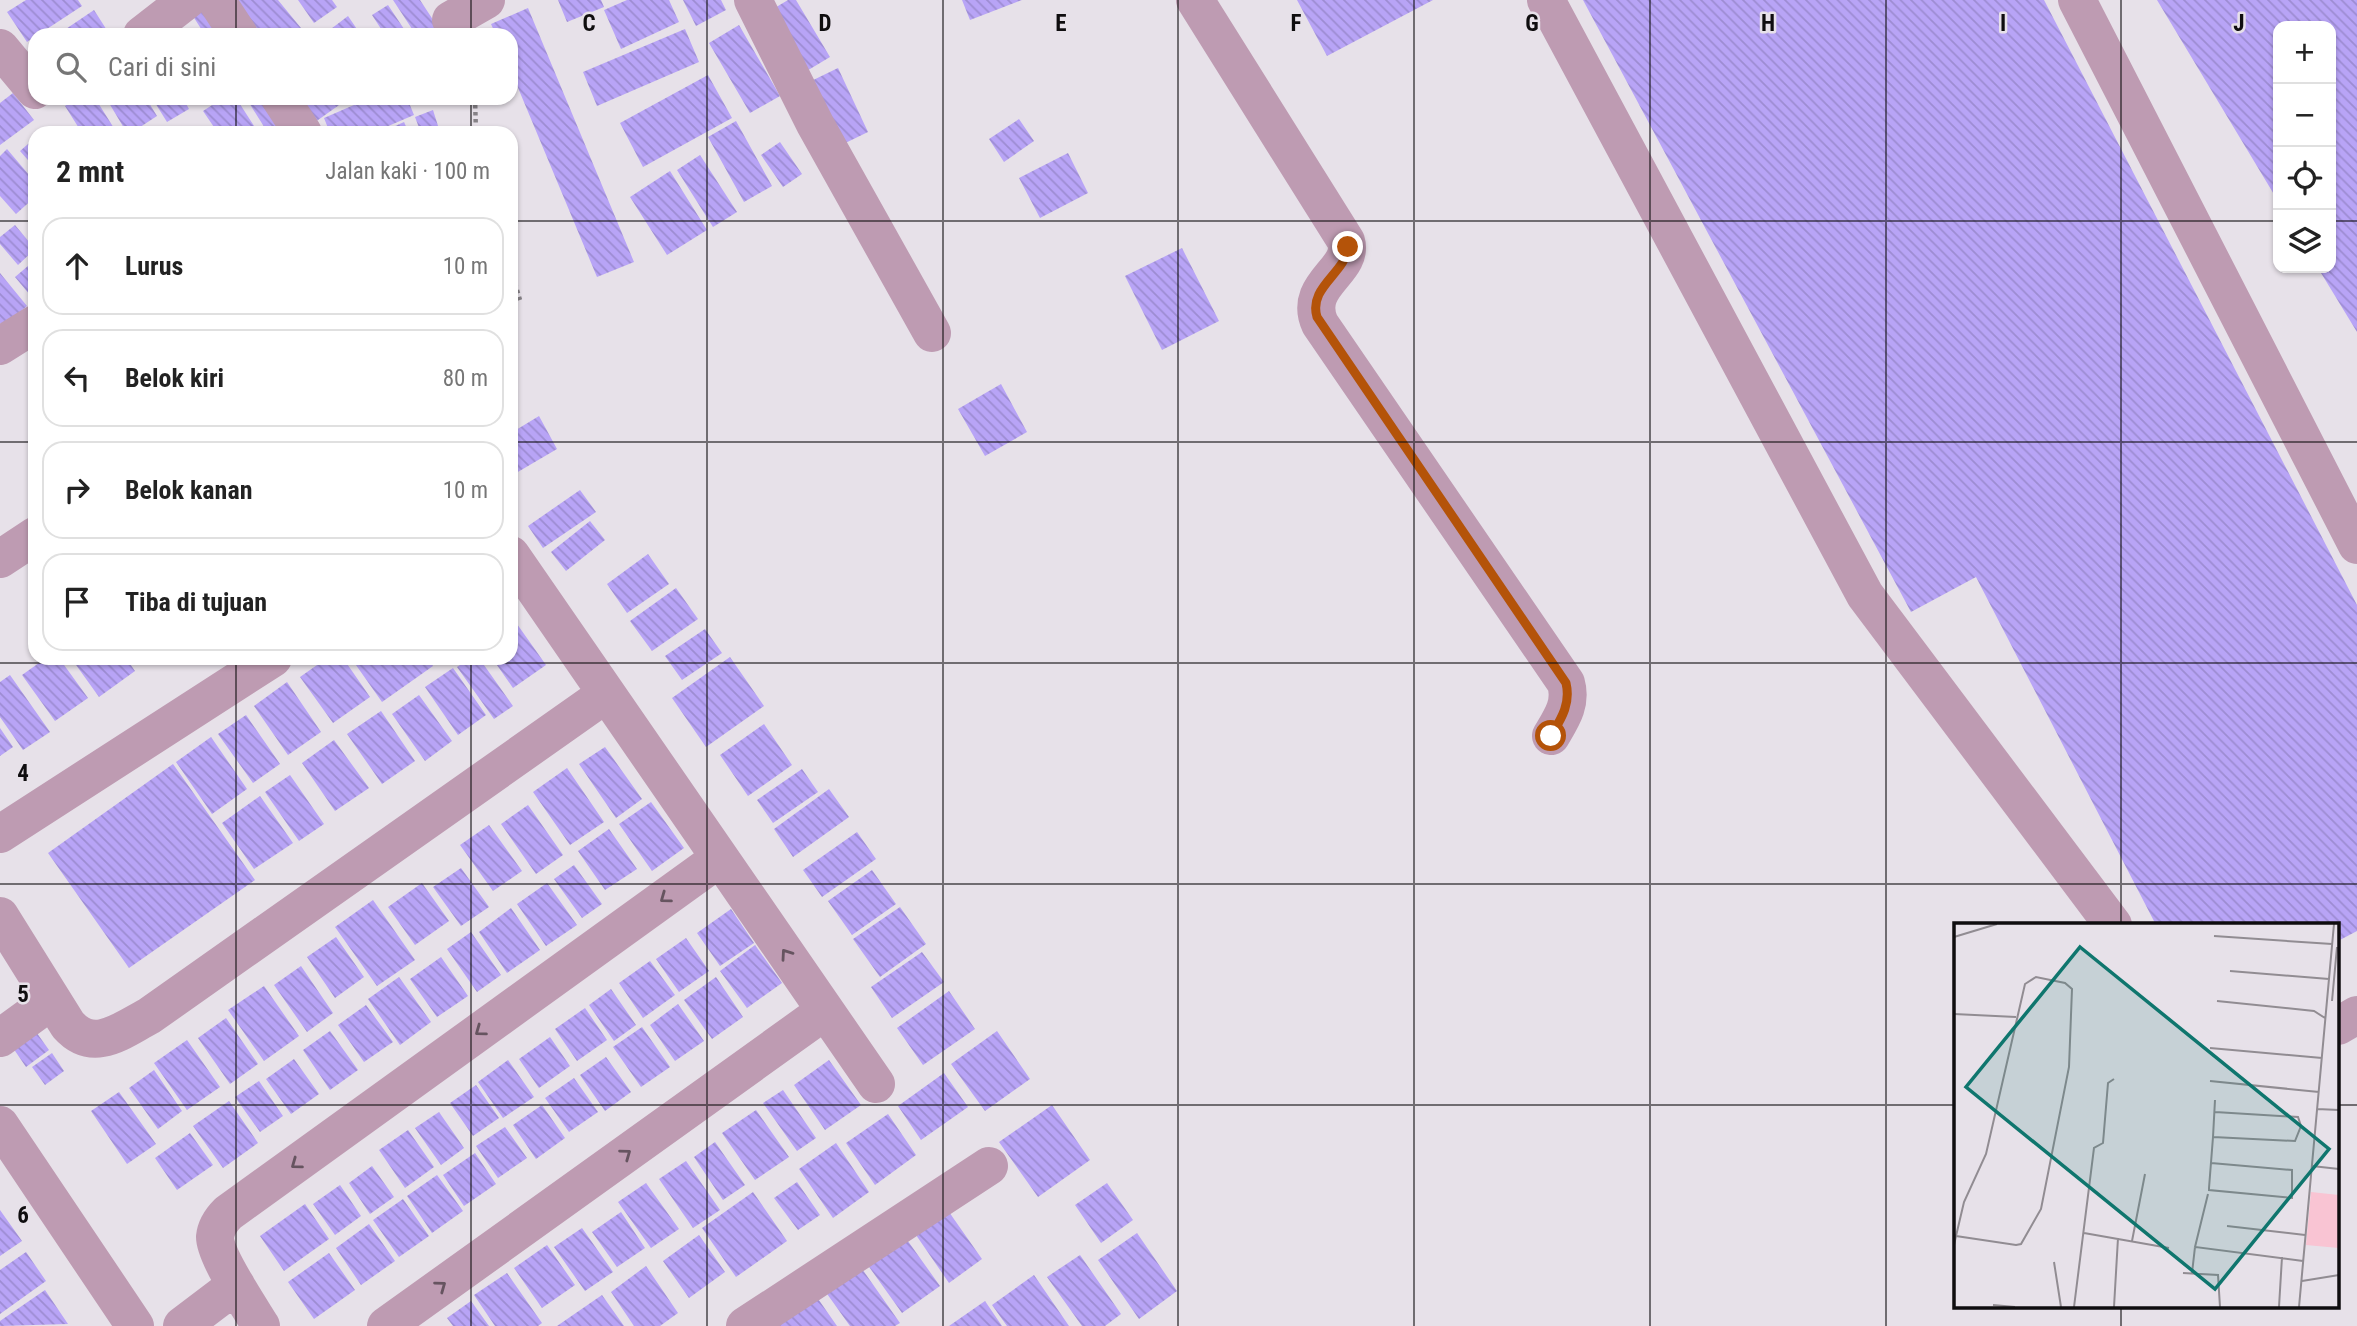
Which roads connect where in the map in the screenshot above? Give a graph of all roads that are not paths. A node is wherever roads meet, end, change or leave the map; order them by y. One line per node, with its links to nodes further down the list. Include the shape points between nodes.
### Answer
1 (187, 0): 9 (street)
2 (216, 0): 10 (street)
3 (486, 0): 8 (street)
4 (753, 0): 16 (street, via 815,124)
5 (1195, 0): 24 (street, via 1346,242 1346,256 1315,304 1320,324 1566,683 1566,712)
6 (1546, 0): 27 (street, via 1866,595)
7 (2077, 0): 19 (street)
8 (451, 20)
9 (151, 28)
10 (234, 28)
11 (0, 48): 12 (street)
12 (28, 82)
13 (285, 105): 14 (street)
14 (298, 126)
15 (28, 328): 17 (street)
16 (932, 333)
17 (0, 346)
18 (28, 541): 20 (street)
19 (2357, 545)
20 (0, 559)
21 (518, 565): 23 (street)
22 (263, 665): 25 (street)
23 (608, 696): 26 (street); 29 (street, via 149,1016 94,1040 75,1033)
24 (1551, 736)
25 (0, 834)
26 (720, 859): 30 (street, one-way to 26); 37 (street, one-way to 37, via 228,1213 217,1228 216,1243)
27 (2112, 923)
28 (3, 929): 29 (street)
29 (51, 1001): 33 (street)
30 (825, 1011): 34 (street); 41 (street, one-way to 30)
31 (2357, 1016): 32 (street)
32 (2340, 1025)
33 (0, 1038)
34 (876, 1084)
35 (5, 1144): 38 (street)
36 (989, 1166): 42 (street)
37 (236, 1285): 39 (street); 40 (street)
38 (135, 1326)
39 (182, 1326)
40 (261, 1326)
41 (386, 1326)
42 (745, 1326)

